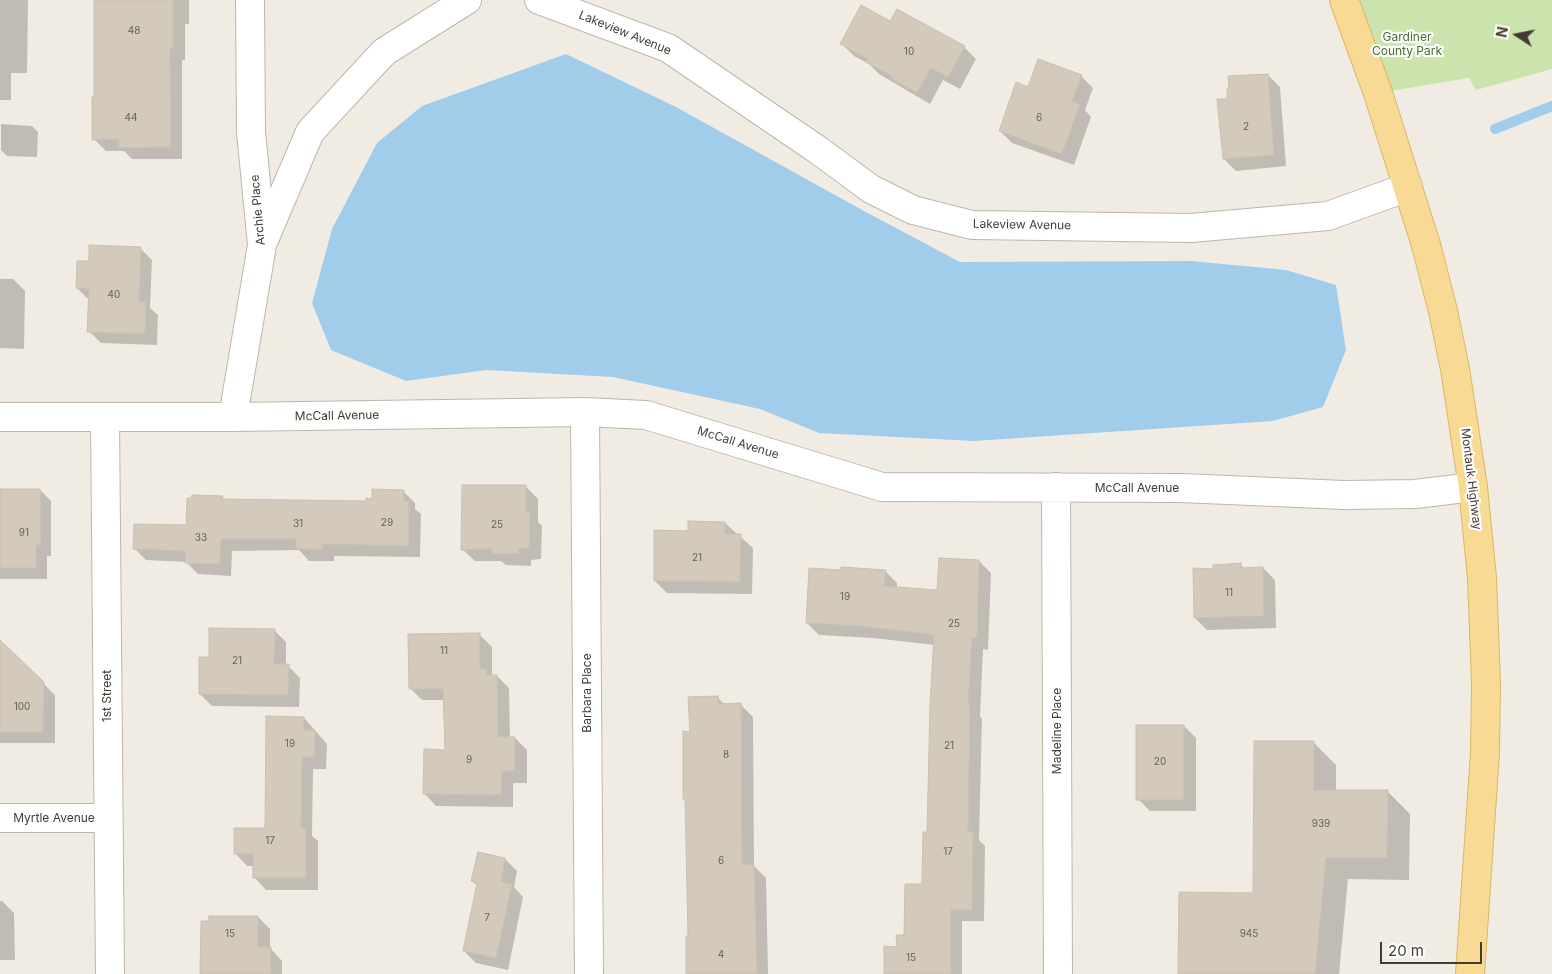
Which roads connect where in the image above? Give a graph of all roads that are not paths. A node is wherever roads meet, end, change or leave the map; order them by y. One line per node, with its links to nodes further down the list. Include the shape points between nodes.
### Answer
1 (250, 0): 6 (street, Archie Place, via 251,132)
2 (467, 0): 6 (street, via 384,52 310,132)
3 (538, 0): 5 (street, Lakeview Avenue, via 668,48 871,189 913,210 972,225 1191,228 1328,216)
4 (1344, 0): 5 (main road, Montauk Highway)
5 (1408, 187): 12 (main road, Montauk Highway, via 1443,311)
6 (262, 245): 8 (street, Archie Place)
7 (586, 412): 8 (street, McCall Avenue); 11 (street, McCall Avenue, via 646,416 882,486); 16 (street, Barbara Place)
8 (233, 417): 10 (street, McCall Avenue)
9 (0, 418): 10 (street, McCall Avenue)
10 (105, 418): 14 (street, 1st Street)
11 (1056, 487): 12 (street, McCall Avenue, via 1415,494); 17 (street, Madeline Place)
12 (1474, 487): 18 (main road, Montauk Highway, via 1486,684)
13 (0, 818): 14 (street, Myrtle Avenue)
14 (108, 818): 15 (street, 1st Street)
15 (110, 974)
16 (590, 974)
17 (1058, 974)
18 (1470, 974)

